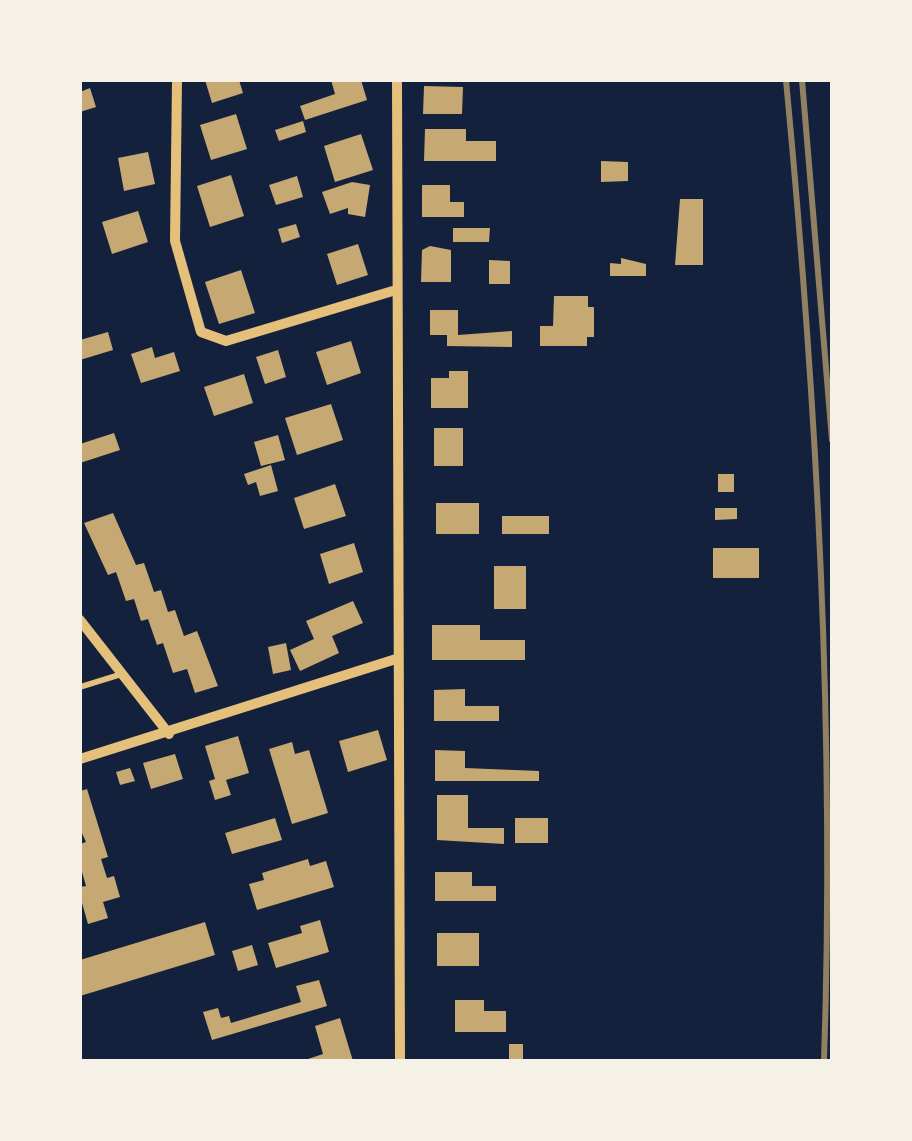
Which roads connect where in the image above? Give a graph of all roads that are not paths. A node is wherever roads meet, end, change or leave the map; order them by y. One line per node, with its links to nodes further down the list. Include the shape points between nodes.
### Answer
1 (177, 80): 3 (street, via 175,241 200,332 226,341)
2 (397, 80): 3 (street)
3 (396, 290): 5 (street)
4 (80, 620): 6 (street)
5 (396, 659): 8 (street); 10 (street)
6 (124, 674): 7 (lane); 8 (street)
7 (80, 687)
8 (169, 734): 9 (street)
9 (80, 760)
10 (400, 1061)

